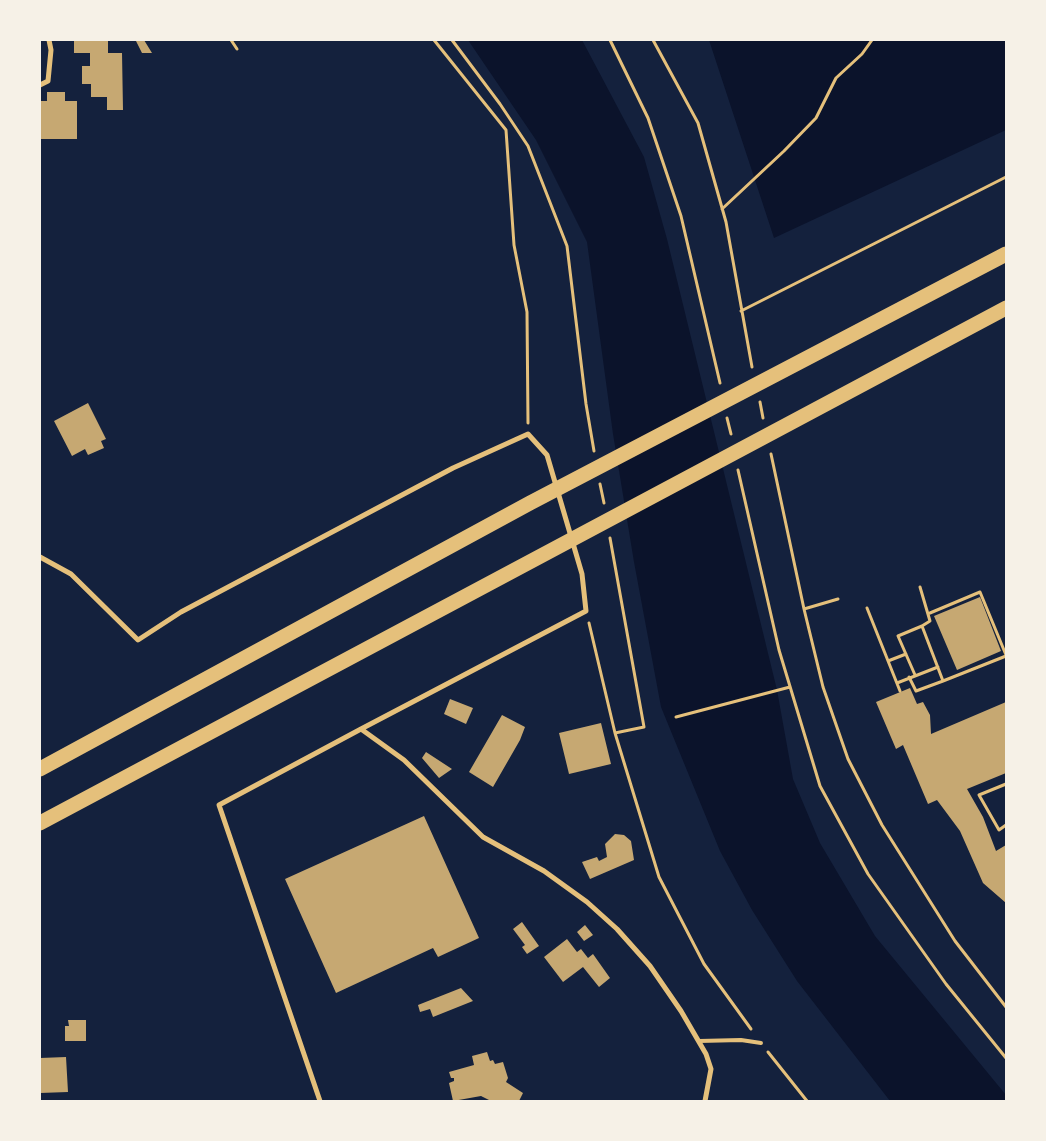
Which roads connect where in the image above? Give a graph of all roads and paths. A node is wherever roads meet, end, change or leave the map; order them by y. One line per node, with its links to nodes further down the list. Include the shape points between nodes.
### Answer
1 (49, 40): 9 (street, via 48,81)
2 (231, 40): 8 (path)
3 (434, 40): 20 (path, via 506,130 514,245 527,312)
4 (452, 40): 23 (path, via 528,146 567,246)
5 (610, 40): 16 (path, via 648,118 681,216)
6 (653, 40): 11 (path, via 698,123)
7 (872, 40): 11 (path, via 836,78 816,118)
8 (237, 49)
9 (40, 85)
10 (1006, 177): 14 (path)
11 (722, 209): 14 (path)
12 (1006, 254): 49 (highway, via 530,503)
13 (1006, 308): 51 (highway)
14 (741, 311): 15 (path)
15 (753, 369)
16 (721, 388)
17 (759, 398): 19 (path)
18 (727, 417): 21 (path)
19 (765, 427)
20 (528, 434): 28 (street, via 453,468 181,612 138,640 71,574); 33 (street, via 548,455 582,574)
21 (731, 437)
22 (769, 446): 32 (path)
23 (595, 452)
24 (737, 466): 44 (path)
25 (600, 481): 26 (path)
26 (605, 510)
27 (608, 529): 48 (path, via 644,727)
28 (40, 557)
29 (920, 586): 34 (path)
30 (838, 599): 32 (path)
31 (867, 608): 38 (path)
32 (804, 609): 53 (path, via 823,687 848,759 882,825 955,941)
33 (586, 611): 47 (street); 48 (path)
34 (930, 613): 35 (path, via 930,621); 37 (path, via 980,592)
35 (922, 626): 36 (path, via 898,636); 39 (path)
36 (906, 654): 38 (path); 40 (path)
37 (1006, 656): 42 (path)
38 (888, 661): 43 (path)
39 (938, 667): 40 (path); 42 (path)
40 (915, 675): 41 (path)
41 (909, 678): 42 (path, via 916,691); 43 (path)
42 (943, 681)
43 (897, 683): 45 (path)
44 (790, 687): 46 (path); 56 (path, via 820,786 868,874 946,984)
45 (900, 691)
46 (676, 717)
47 (361, 729): 54 (street, via 404,760 483,837 544,871 587,902 650,966); 57 (street, via 219,804)
48 (615, 733): 55 (path, via 659,877 704,964)
49 (40, 769)
50 (1006, 784): 52 (path, via 979,795 1000,830)
51 (40, 823)
52 (1006, 825)
53 (1006, 1007)
54 (699, 1041): 55 (lane); 58 (street, via 711,1069)
55 (760, 1043): 59 (path)
56 (1006, 1058)
57 (320, 1101)
58 (705, 1101)
59 (807, 1101)

